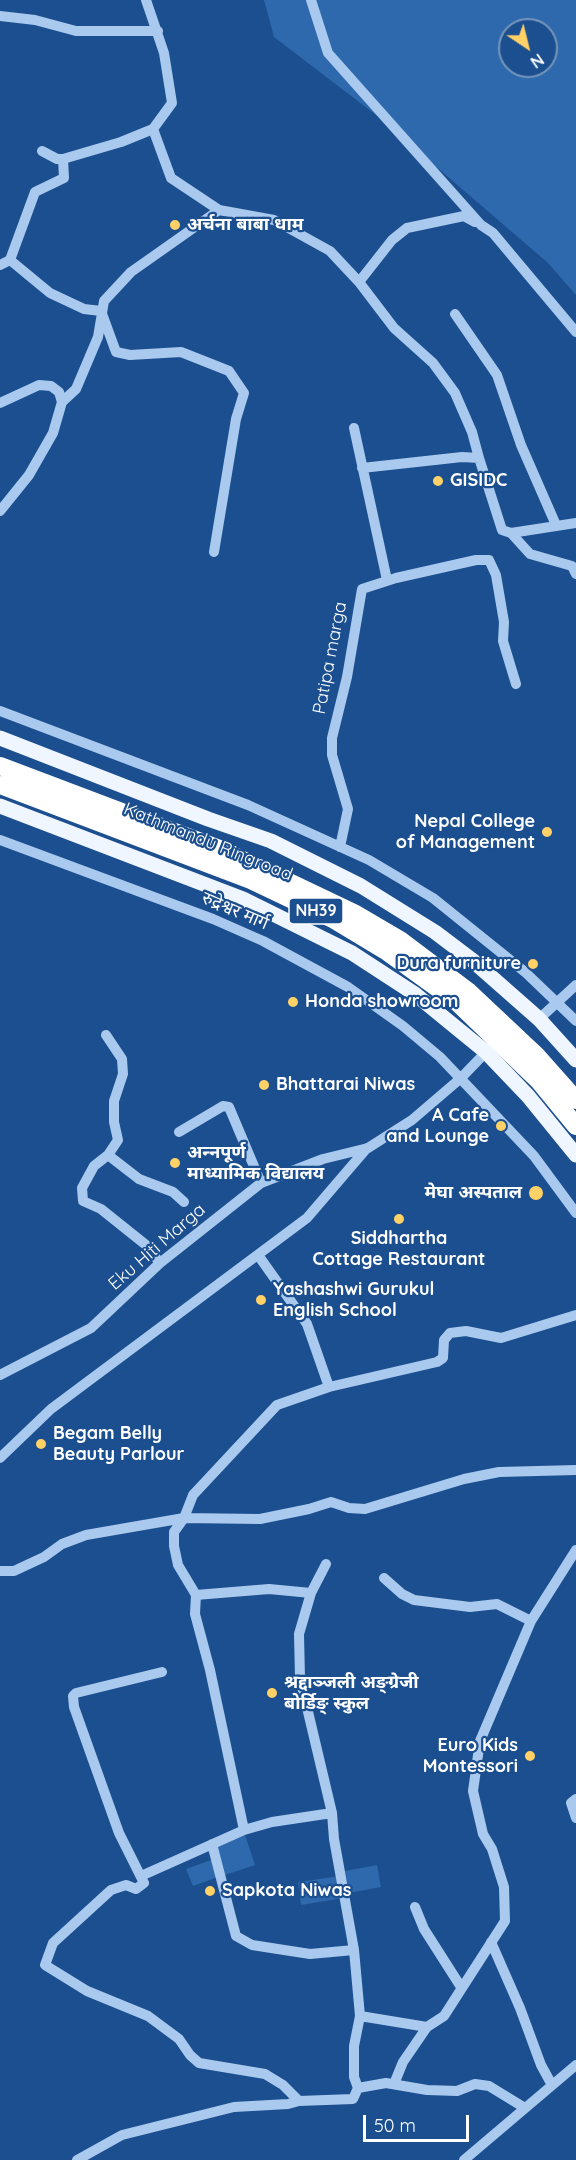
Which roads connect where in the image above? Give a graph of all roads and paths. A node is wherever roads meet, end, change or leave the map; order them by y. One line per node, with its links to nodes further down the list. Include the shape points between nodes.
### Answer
1 (146, 0): 4 (street)
2 (311, 0): 9 (street, via 328,53)
3 (0, 16): 4 (street, via 76,31)
4 (158, 31): 5 (street, via 172,103)
5 (153, 129): 7 (street); 8 (street, via 171,178)
6 (42, 151): 7 (street)
7 (63, 159): 10 (street, via 64,178 35,192)
8 (219, 210): 12 (street, via 274,219 330,251); 13 (street, via 130,272)
9 (480, 225): 12 (street, via 464,216 407,228 392,240); 15 (street, via 493,233)
10 (10, 260): 11 (street); 13 (street, via 50,293 84,309)
11 (0, 265)
12 (359, 282): 19 (street, via 383,316 433,363 455,393)
13 (101, 311): 16 (street, via 98,337 76,389); 25 (street, via 116,352 181,352 229,371 244,393)
14 (455, 314): 23 (street, via 497,375 520,445)
15 (576, 332)
16 (62, 402): 17 (street, via 59,392 51,386 39,385); 21 (street, via 48,441 29,475)
17 (0, 403)
18 (354, 428): 20 (street)
19 (479, 458): 20 (street); 24 (street, via 499,524)
20 (362, 468): 27 (street)
21 (0, 511)
22 (576, 523): 23 (street)
23 (556, 525): 24 (street)
24 (511, 533): 26 (street, via 530,554 572,566)
25 (213, 552)
26 (576, 574)
27 (387, 580): 28 (street, Patipa marga, via 489,560 496,575 503,641); 35 (street, Patipa marga, via 362,589 347,677 335,720 332,755 348,809)
28 (516, 684)
29 (0, 711): 35 (street, via 249,805)
30 (0, 738): 38 (main road, via 271,841 324,865 435,932)
31 (0, 766): 44 (highway, Kathmandu Ringroad / NH39, via 222,850 363,918 469,992 536,1055)
32 (0, 785): 45 (highway, Kathmandu Ringroad / NH39, via 250,880 333,919 386,951 458,1003 539,1081)
33 (0, 806): 41 (main road, via 243,899 315,933 415,994)
34 (0, 840): 43 (street, रुद्रेश्वर मार्ग, via 213,919 303,961 403,1026)
35 (340, 847): 37 (street, via 433,898)
36 (576, 985): 37 (street)
37 (556, 1002): 38 (street); 39 (street)
38 (539, 1019): 42 (main road)
39 (576, 1021)
40 (106, 1035): 48 (street, via 122,1059 123,1074 114,1101 118,1140)
41 (486, 1052): 43 (street, Eku Hiti Marga); 49 (main road)
42 (576, 1060)
43 (461, 1078): 47 (street, Eku Hiti Marga, via 412,1120); 52 (street, रुद्रेश्वर मार्ग, via 534,1156)
44 (576, 1100)
45 (576, 1126)
46 (179, 1132): 50 (street, via 224,1106 230,1107)
47 (368, 1148): 50 (street, Eku Hiti Marga, via 323,1159); 53 (street, via 307,1218)
48 (108, 1155): 51 (street, via 138,1179 173,1192); 54 (street, via 94,1166 82,1188 83,1201 101,1209 146,1245)
49 (576, 1155)
50 (261, 1182): 54 (street, Eku Hiti Marga)
51 (184, 1202)
52 (576, 1213)
53 (258, 1255): 57 (street, via 307,1324); 58 (street, via 51,1409)
54 (160, 1263): 56 (street, Eku Hiti Marga, via 91,1328)
55 (576, 1315): 57 (street, via 501,1338 466,1331 450,1333 444,1340 443,1358 437,1362)
56 (0, 1375)
57 (330, 1388): 60 (street, via 276,1405 193,1495)
58 (0, 1458)
59 (576, 1470): 60 (street, via 499,1472 365,1509 331,1502 260,1519)
60 (184, 1518): 63 (street, via 86,1535 14,1571); 66 (street, via 174,1532 174,1546 178,1566)
61 (576, 1550): 67 (street)
62 (326, 1564): 65 (street)
63 (0, 1571)
64 (384, 1578): 67 (street, via 414,1600 470,1607 497,1604)
65 (311, 1593): 66 (street, via 269,1589); 70 (street, via 299,1634 300,1678)
66 (196, 1595): 72 (street, via 195,1614)
67 (531, 1621): 76 (street, via 480,1741 473,1791 483,1834 504,1887 506,1921)
68 (162, 1672): 74 (street, via 73,1696 119,1833)
69 (576, 1799): 71 (street, via 571,1803)
70 (332, 1813): 72 (street); 77 (street)
71 (576, 1818)
72 (244, 1830): 73 (street)
73 (212, 1844): 74 (street); 77 (street, via 236,1936 252,1945 310,1954)
74 (141, 1876): 85 (street, via 142,1887 117,1886 53,1943 45,1965 87,1991 148,2016 179,2040 199,2063 265,2073)
75 (415, 1906): 78 (street, via 424,1929)
76 (491, 1941): 78 (street); 83 (street)
77 (354, 1950): 79 (street)
78 (461, 1987): 80 (street, via 444,2016)
79 (360, 2016): 80 (street); 84 (street, via 354,2046)
80 (427, 2028): 82 (street, via 403,2062)
81 (576, 2065): 83 (street)
82 (394, 2085): 84 (street); 86 (street, via 457,2091 475,2084 505,2094)
83 (552, 2085): 86 (street)
84 (358, 2088): 85 (street, via 353,2099)
85 (299, 2100): 87 (street, via 234,2107 122,2135)
86 (525, 2108): 88 (street)
87 (77, 2160)
88 (464, 2160)

